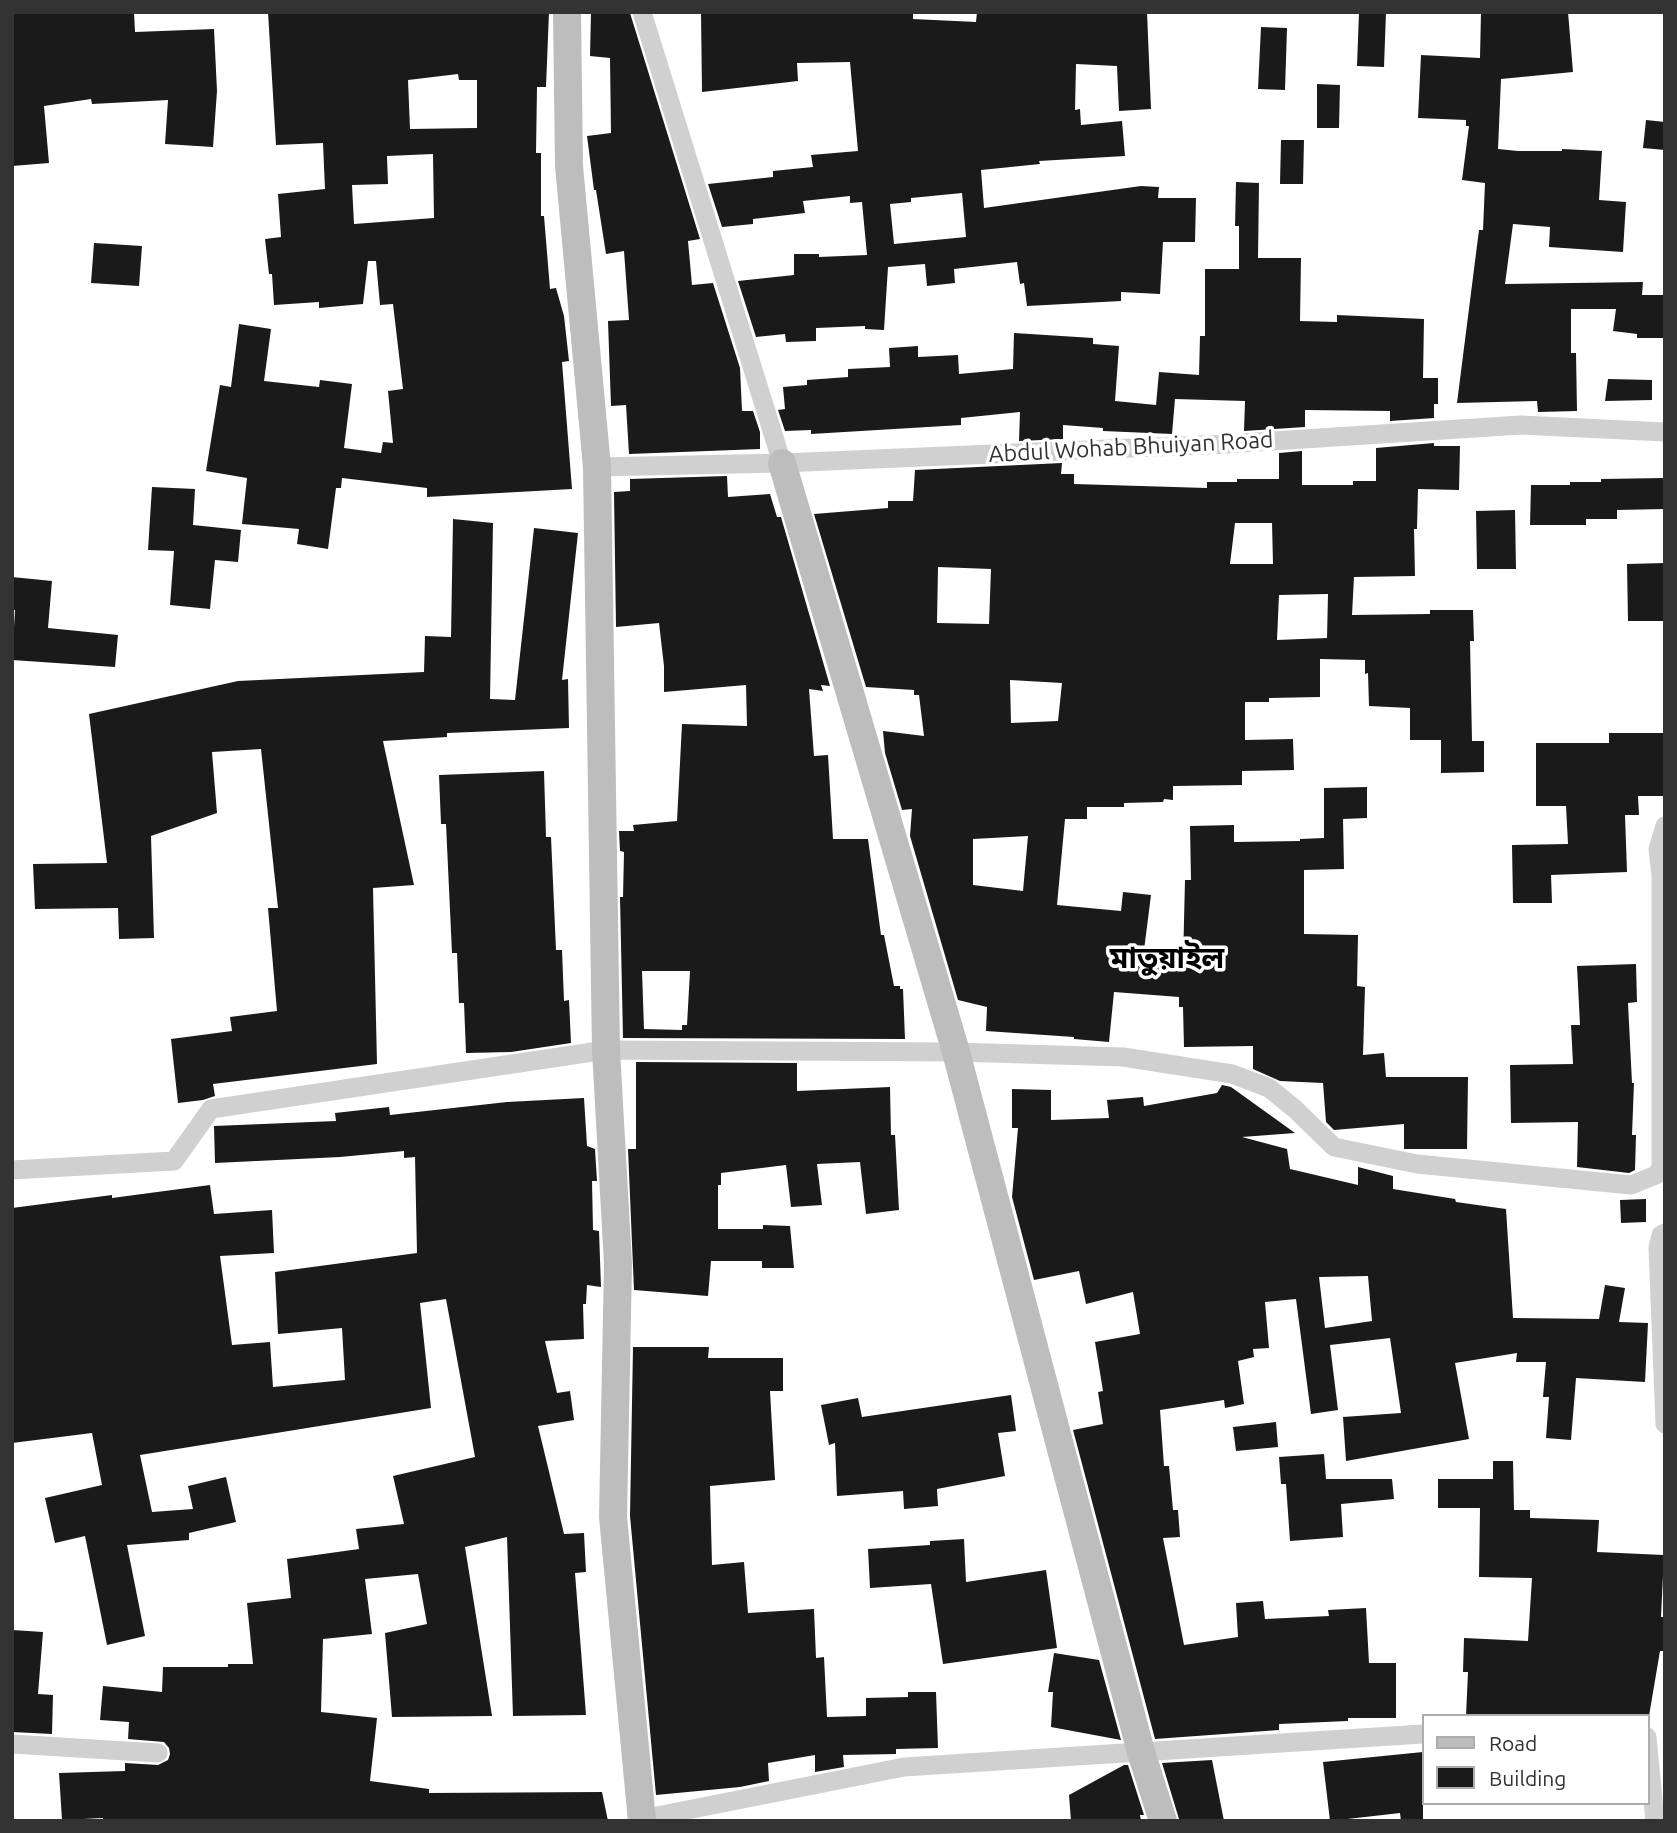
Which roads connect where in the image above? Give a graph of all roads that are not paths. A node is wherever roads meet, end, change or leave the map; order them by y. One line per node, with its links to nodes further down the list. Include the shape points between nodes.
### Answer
1 (567, 12): 5 (street, via 569,166)
2 (642, 12): 4 (street)
3 (1665, 432): 4 (street, Abdul Wohab Bhuiyan Road, via 1521,425 1226,444)
4 (782, 463): 5 (street, Abdul Wohab Bhuiyan Road); 8 (street)
5 (597, 467): 7 (street)
6 (1665, 826): 8 (street, via 1658,849 1661,1168 1656,1175 1631,1185 1417,1164 1334,1147 1269,1088 1232,1073 1123,1057)
7 (606, 1050): 8 (street); 9 (street, via 211,1109 174,1161); 17 (street, via 618,1264 613,1517)
8 (956, 1052): 14 (street)
9 (12, 1170)
10 (1665, 1233): 11 (street, via 1658,1248)
11 (1665, 1424)
12 (1422, 1734): 14 (street)
13 (12, 1744): 15 (street)
14 (1142, 1752): 17 (street, via 905,1767); 18 (street)
15 (158, 1753)
16 (1649, 1756): 19 (street)
17 (642, 1820)
18 (1163, 1821)
19 (1655, 1821)

